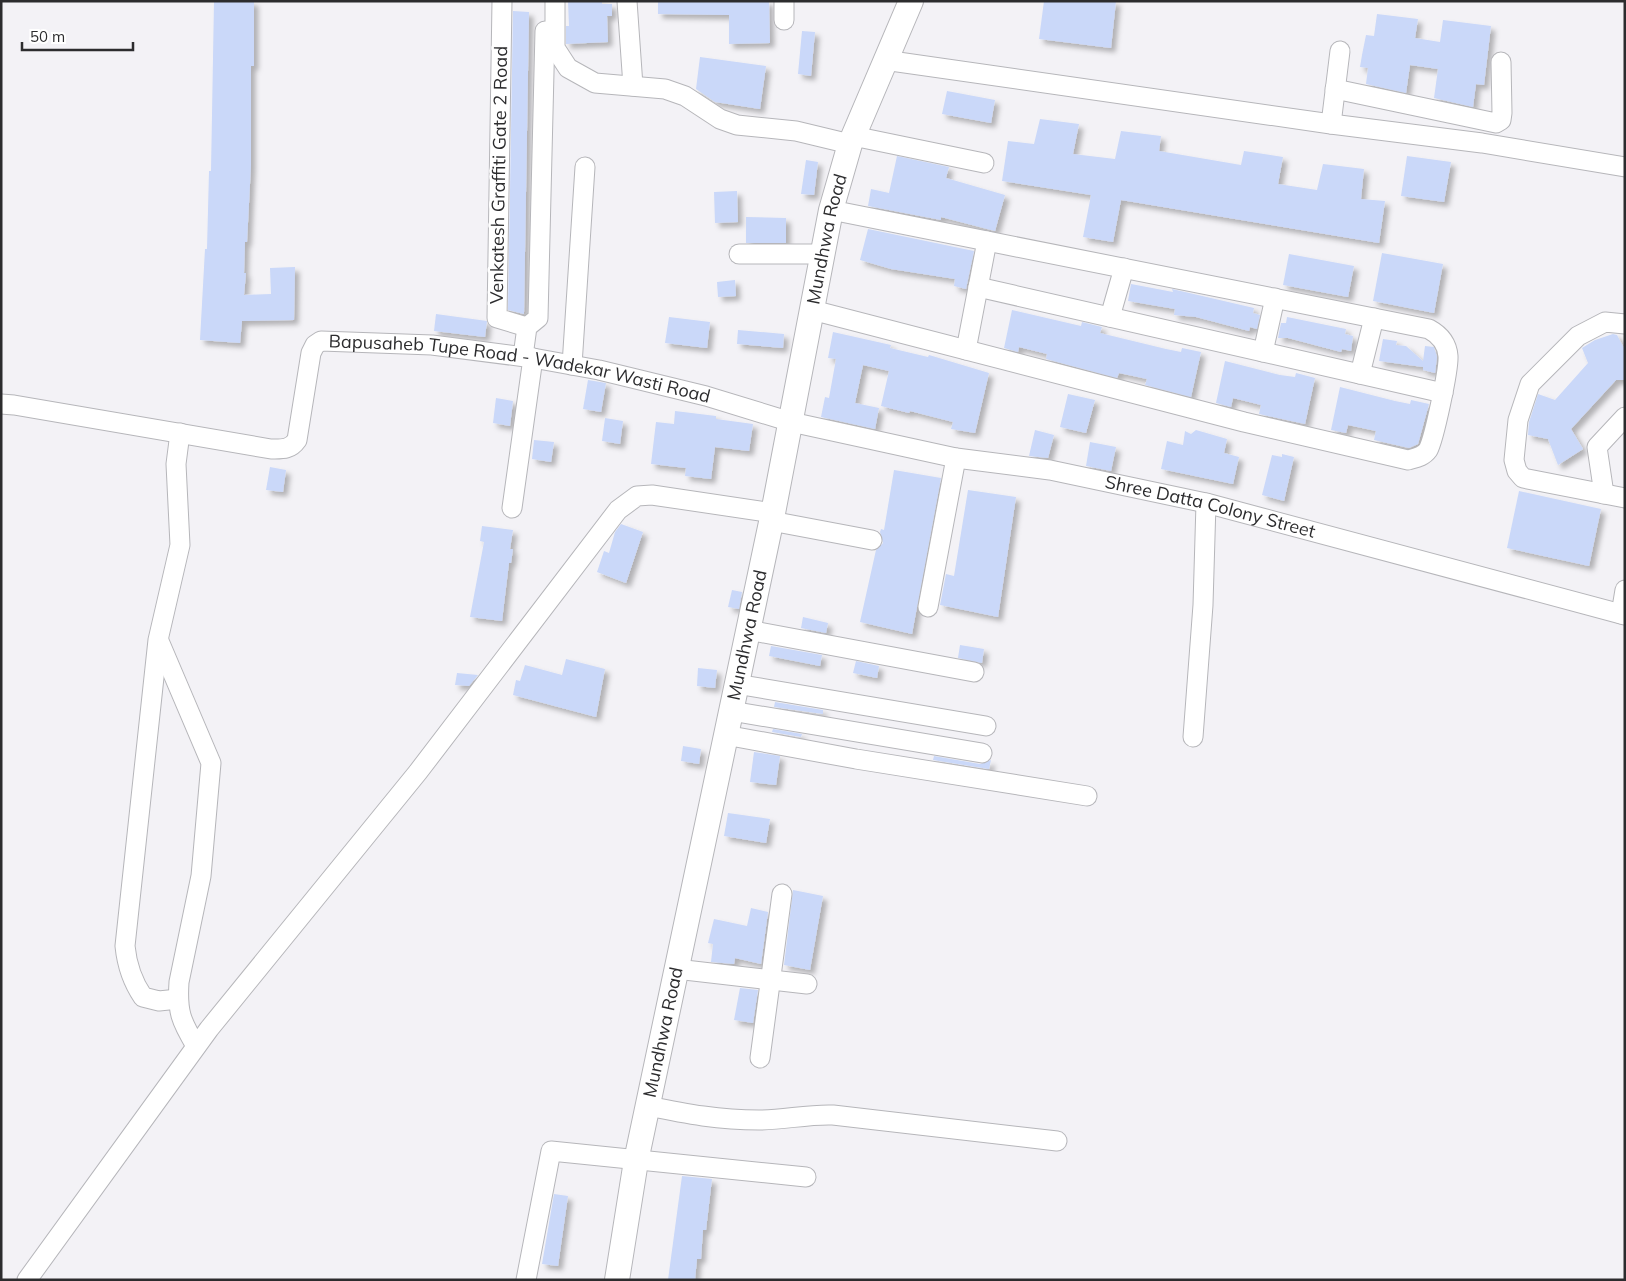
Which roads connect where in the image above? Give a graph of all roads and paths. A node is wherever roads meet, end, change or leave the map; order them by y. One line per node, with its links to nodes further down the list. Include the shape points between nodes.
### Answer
1 (502, 1): 29 (street, Venkatesh Graffiti Gate 2 Road, via 497,318)
2 (545, 1): 29 (street, via 538,318)
3 (556, 1): 11 (street, via 555,48 568,68 595,83)
4 (627, 1): 11 (street)
5 (784, 1): 7 (street)
6 (910, 1): 9 (main road, Mundhwa Road)
7 (784, 20)
8 (1340, 51): 12 (street)
9 (884, 60): 13 (street); 14 (main road, Mundhwa Road)
10 (1500, 62): 12 (street, via 1502,113 1501,120 1496,123)
11 (633, 86): 14 (street, via 665,89 685,96 737,126)
12 (1335, 89): 13 (street)
13 (1331, 124): 16 (street, via 1482,142)
14 (851, 140): 15 (street); 18 (main road, Mundhwa Road)
15 (984, 163)
16 (1625, 166)
17 (585, 167): 33 (street)
18 (831, 210): 19 (street); 21 (main road, Mundhwa Road)
19 (987, 240): 22 (street); 23 (street)
20 (739, 254): 21 (street)
21 (823, 254): 25 (main road, Mundhwa Road)
22 (1124, 268): 24 (street); 26 (street)
23 (978, 287): 26 (street); 30 (street)
24 (1275, 298): 27 (street); 31 (street)
25 (812, 310): 30 (street); 38 (main road, Mundhwa Road)
26 (1110, 317): 31 (street)
27 (1374, 318): 34 (street); 35 (street, via 1429,329 1438,334 1445,342 1448,356)
28 (1625, 324): 41 (street, via 1605,322 1578,336 1530,384 1518,420 1514,460 1516,471 1523,478)
29 (527, 327): 32 (street)
30 (966, 350): 35 (street, via 1244,422 1408,460 1428,450)
31 (1264, 352): 34 (street)
32 (528, 357): 33 (street, Bapusaheb Tupe Road - Wadekar Wasti Road); 39 (street, Bapusaheb Tupe Road - Wadekar Wasti Road, via 432,346 321,341 311,353 297,440 293,446 271,449); 44 (street)
33 (572, 365): 38 (street, Bapusaheb Tupe Road - Wadekar Wasti Road, via 706,396)
34 (1360, 374): 35 (street)
35 (1443, 393)
36 (1, 404): 39 (street, Bapusaheb Tupe Road - Wadekar Wasti Road)
37 (1625, 416): 41 (street, via 1597,447)
38 (791, 422): 40 (street, Shree Datta Colony Street); 45 (main road, Mundhwa Road)
39 (180, 433): 51 (street, via 176,464 180,545)
40 (956, 458): 43 (street, Shree Datta Colony Street, via 1050,470); 48 (street)
41 (1604, 494): 42 (street)
42 (1625, 498)
43 (1206, 504): 49 (street, Shree Datta Colony Street); 57 (street, via 1203,605)
44 (512, 508)
45 (772, 517): 46 (street); 50 (main road, Mundhwa Road); 65 (street, via 652,495 637,496 627,502 411,780)
46 (872, 540)
47 (1625, 590): 49 (street)
48 (928, 607)
49 (1623, 615)
50 (748, 630): 52 (street); 53 (main road, Mundhwa Road)
51 (158, 640): 64 (street, via 211,763 202,876); 64 (street, via 125,946 129,970 143,997 159,1001)
52 (974, 672)
53 (736, 684): 54 (main road, Mundhwa Road); 55 (street)
54 (731, 711): 56 (main road, Mundhwa Road); 58 (street)
55 (986, 726)
56 (725, 735): 59 (street); 61 (main road, Mundhwa Road)
57 (1193, 737)
58 (982, 753)
59 (1087, 796)
60 (782, 894): 62 (street)
61 (676, 969): 62 (street); 67 (main road, Mundhwa Road)
62 (769, 980): 63 (street); 66 (street)
63 (807, 984)
64 (178, 1000): 65 (street, via 182,1023)
65 (196, 1046): 71 (street)
66 (760, 1058)
67 (648, 1106): 68 (street, via 712,1119 760,1120 833,1115); 69 (main road, Mundhwa Road)
68 (1057, 1141)
69 (636, 1161): 70 (street); 72 (street, via 551,1151); 73 (main road, Mundhwa Road)
70 (806, 1177)
71 (27, 1280)
72 (526, 1280)
73 (617, 1280)

